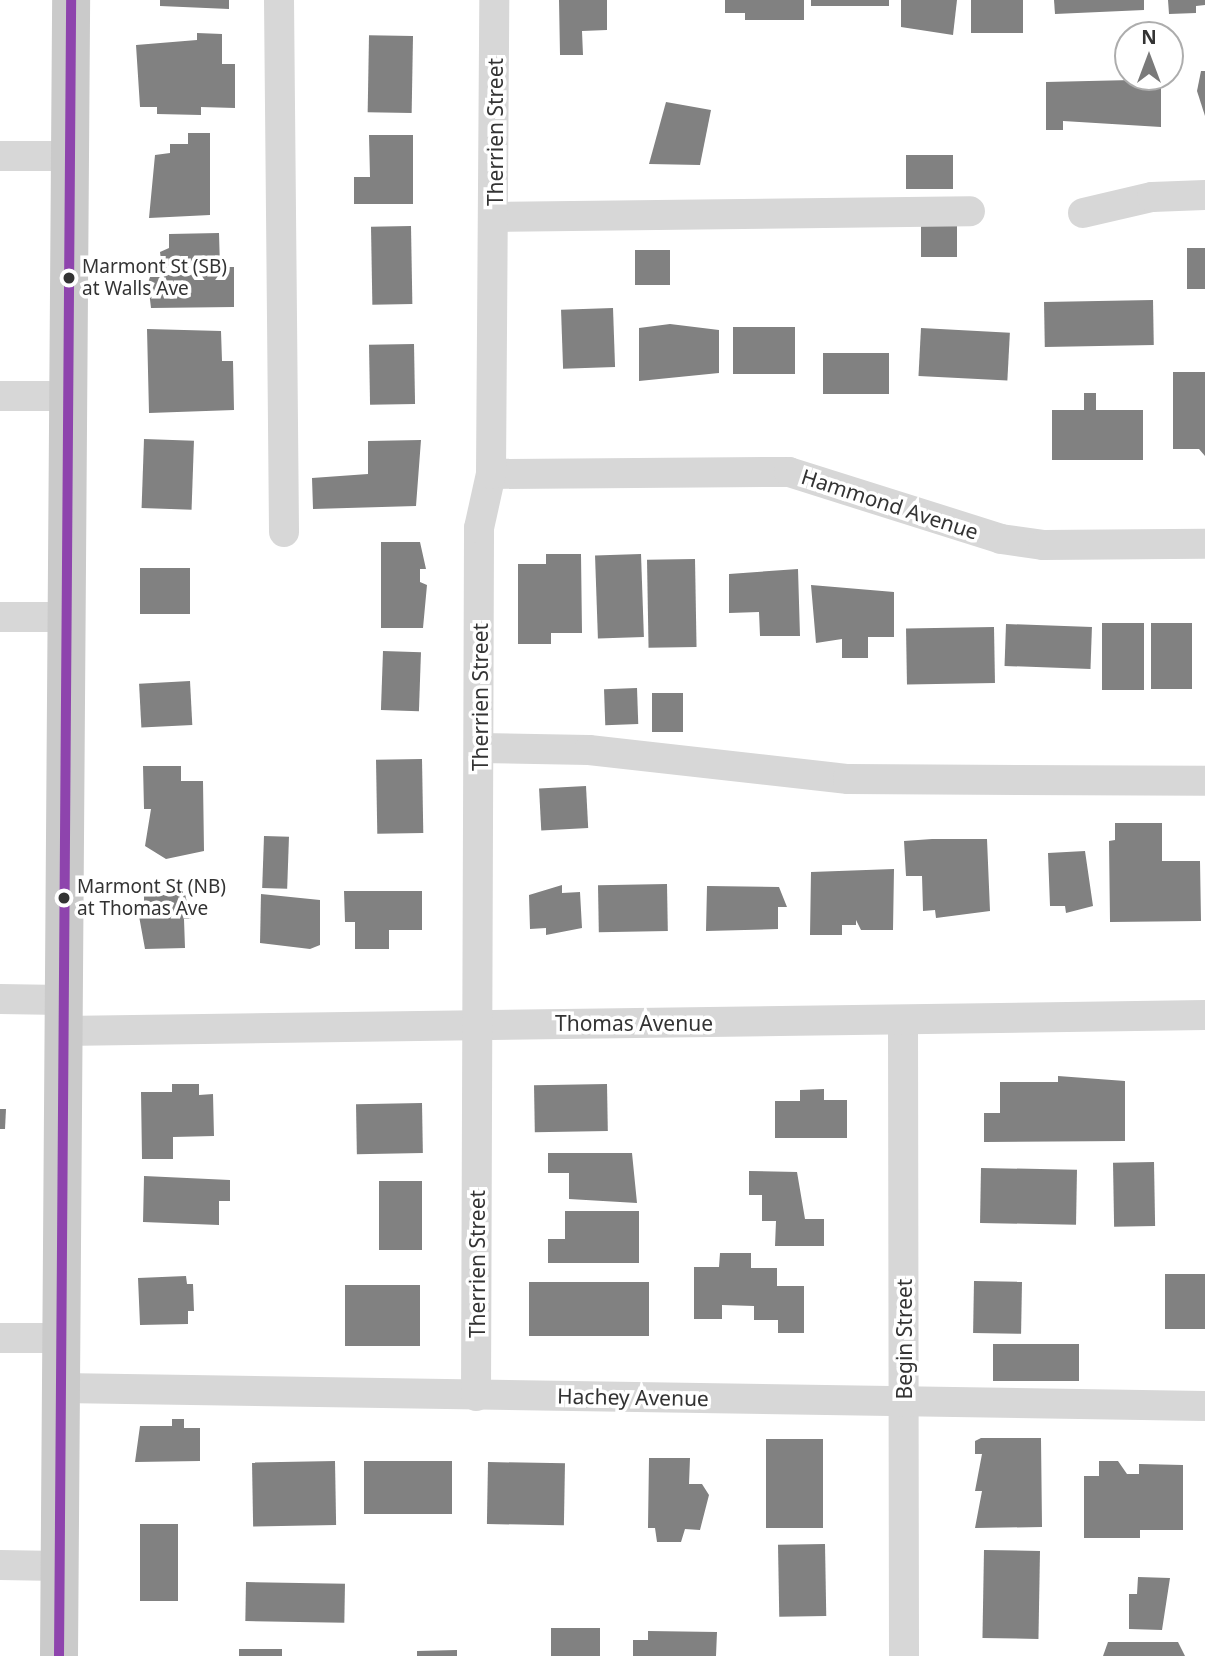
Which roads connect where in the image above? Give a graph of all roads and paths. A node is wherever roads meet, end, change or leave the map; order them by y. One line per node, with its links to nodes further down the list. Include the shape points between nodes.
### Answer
1 (71, 0): 5 (main road)
2 (279, 0): 13 (street)
3 (494, 0): 9 (street, Therrien Street)
4 (0, 156): 5 (street)
5 (68, 156): 11 (main road)
6 (1205, 195): 8 (street, via 1152,197)
7 (970, 211): 9 (street)
8 (1083, 213)
9 (495, 217): 12 (street, Therrien Street)
10 (0, 396): 11 (street)
11 (67, 396): 16 (main road)
12 (491, 474): 14 (street, Hammond Avenue, via 789,472 1001,539 1044,545); 17 (street, Therrien Street, via 479,528)
13 (284, 532)
14 (1205, 544)
15 (0, 617): 16 (street)
16 (67, 617): 21 (main road)
17 (480, 748): 18 (street, via 589,750 848,779); 23 (street, Therrien Street)
18 (1205, 781)
19 (0, 999): 21 (street, Thomas Avenue)
20 (1205, 1015): 22 (street, Thomas Avenue)
21 (63, 1016): 23 (street, Thomas Avenue); 25 (main road)
22 (903, 1021): 23 (street, Thomas Avenue); 28 (street, Begin Street)
23 (478, 1024): 27 (street, Therrien Street)
24 (0, 1338): 25 (street)
25 (62, 1338): 26 (main road)
26 (61, 1388): 27 (street, Hachey Avenue); 31 (main road)
27 (476, 1396): 28 (street, Hachey Avenue)
28 (904, 1400): 29 (street, Hachey Avenue, via 937,1406); 33 (street, Begin Street)
29 (1205, 1406)
30 (0, 1565): 31 (street)
31 (60, 1566): 32 (main road)
32 (59, 1656)
33 (904, 1656)

